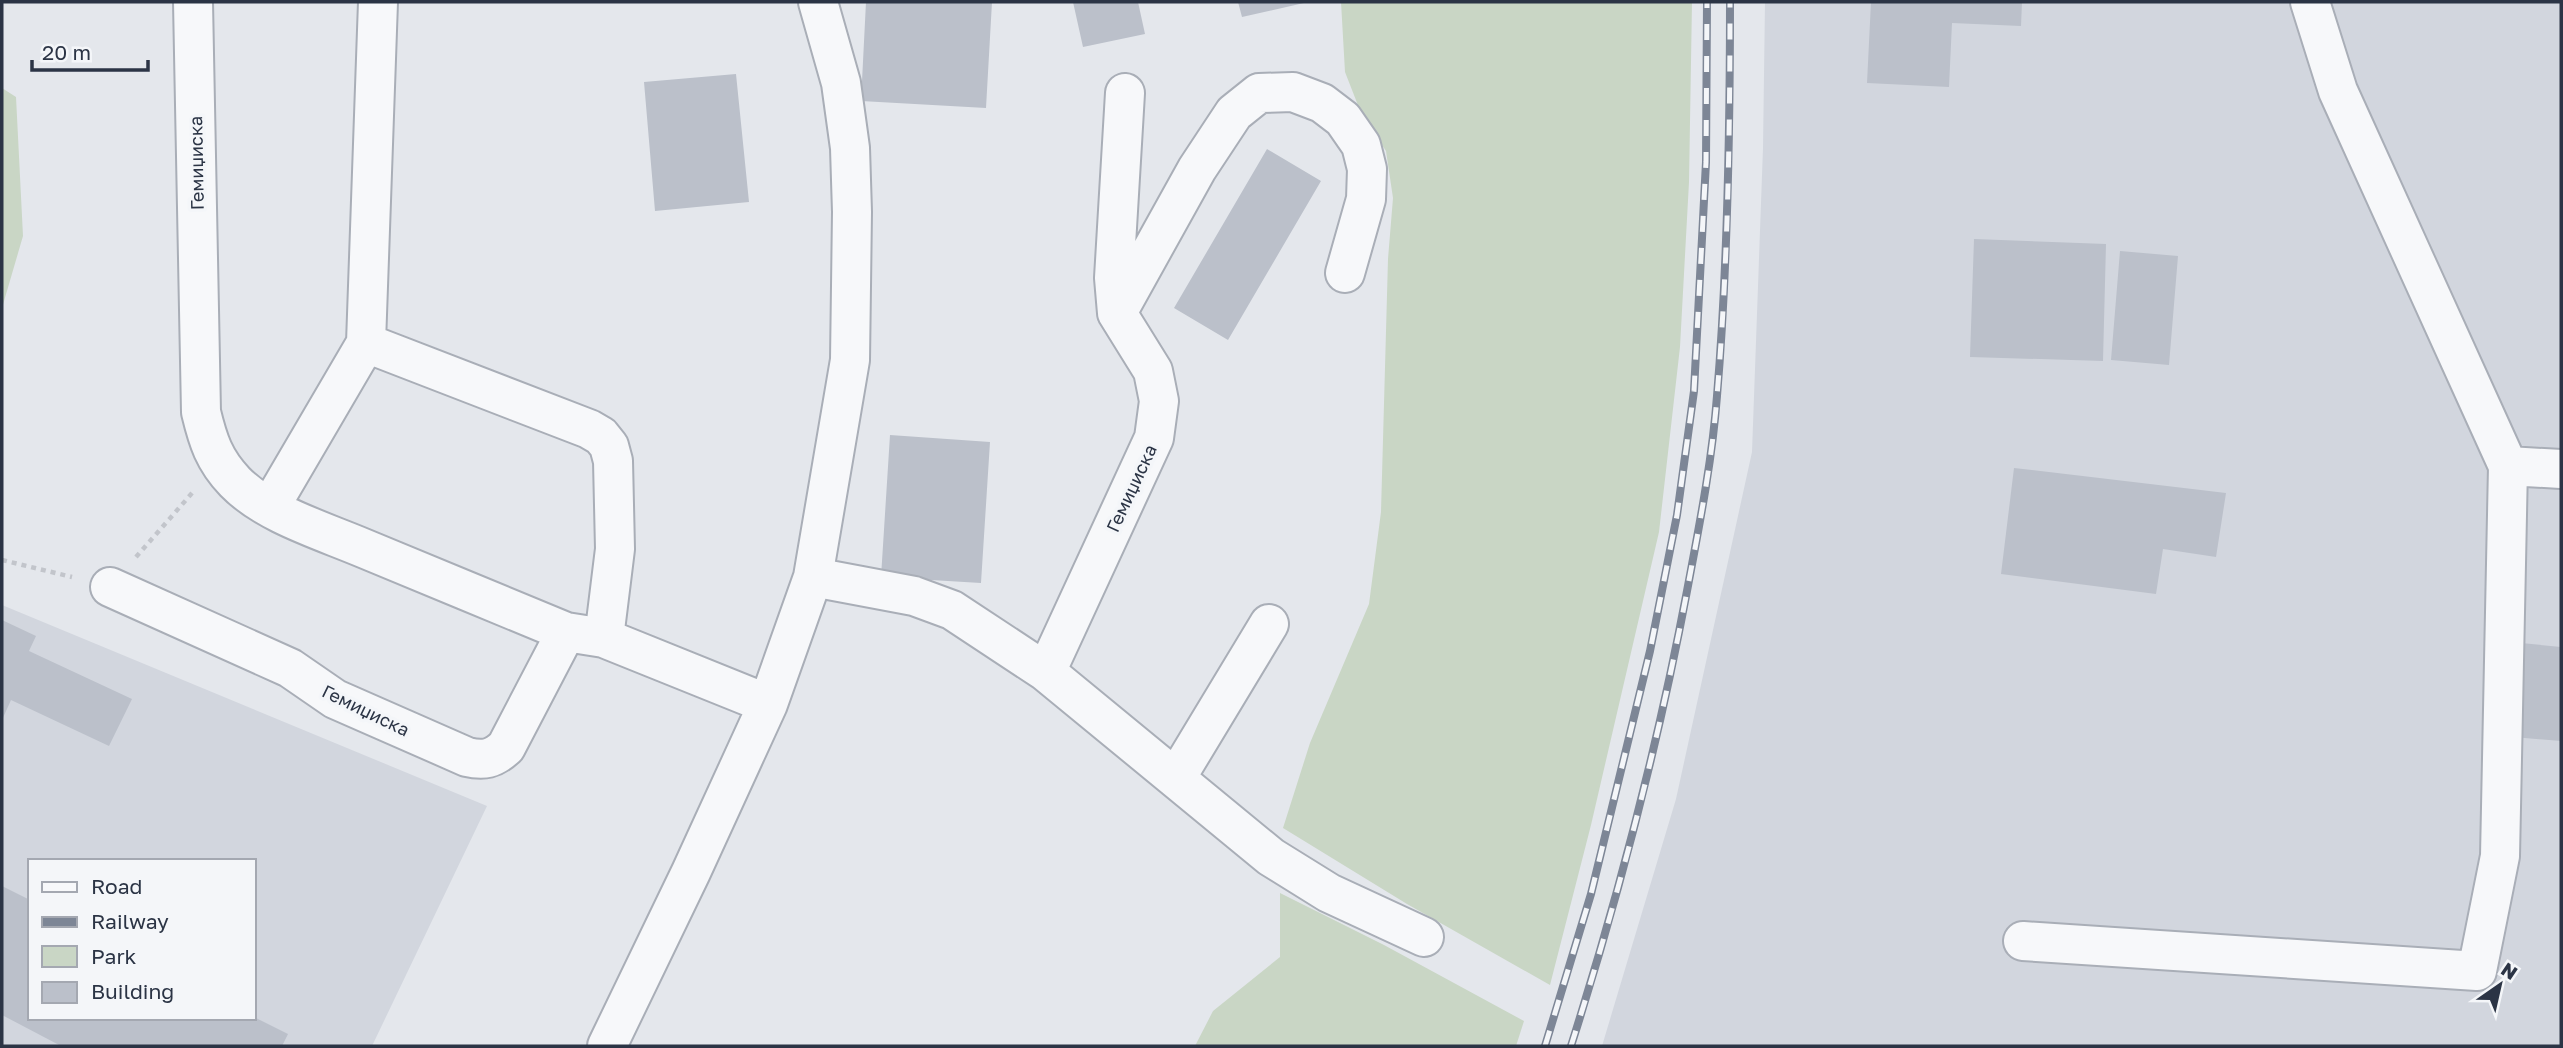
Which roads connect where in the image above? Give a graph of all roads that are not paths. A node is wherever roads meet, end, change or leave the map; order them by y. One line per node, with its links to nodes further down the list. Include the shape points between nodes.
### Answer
1 (193, 2): 11 (street, Гемиџиска, via 201,412 208,444 218,462 237,484)
2 (378, 2): 8 (street)
3 (818, 2): 12 (street, via 841,83 852,212 849,359)
4 (2310, 2): 9 (street, via 2337,91)
5 (1125, 93): 7 (street, Гемиџиска, via 1114,278)
6 (1345, 273): 7 (street, via 1366,199 1367,169 1361,145 1343,119 1322,103 1293,92 1259,93 1234,113 1197,169)
7 (1117, 313): 17 (street, Гемиџиска, via 1153,371 1159,401 1154,438)
8 (366, 342): 11 (street); 16 (street, via 601,436 613,461 615,549)
9 (2508, 466): 10 (street); 21 (street, via 2500,856 2477,971)
10 (2561, 469)
11 (270, 507): 15 (street, Гемиџиска)
12 (813, 577): 17 (street, via 914,596 952,610); 18 (street)
13 (110, 587): 15 (street, Гемиџиска, via 290,668 335,699 483,760 506,747)
14 (1269, 624): 19 (street)
15 (566, 632): 16 (street, Гемиџиска)
16 (604, 638): 18 (street, Гемиџиска)
17 (1046, 672): 19 (street)
18 (768, 704): 22 (street)
19 (1176, 778): 20 (street, via 1271,856 1329,893)
20 (1424, 937)
21 (2023, 941)
22 (607, 1046)

